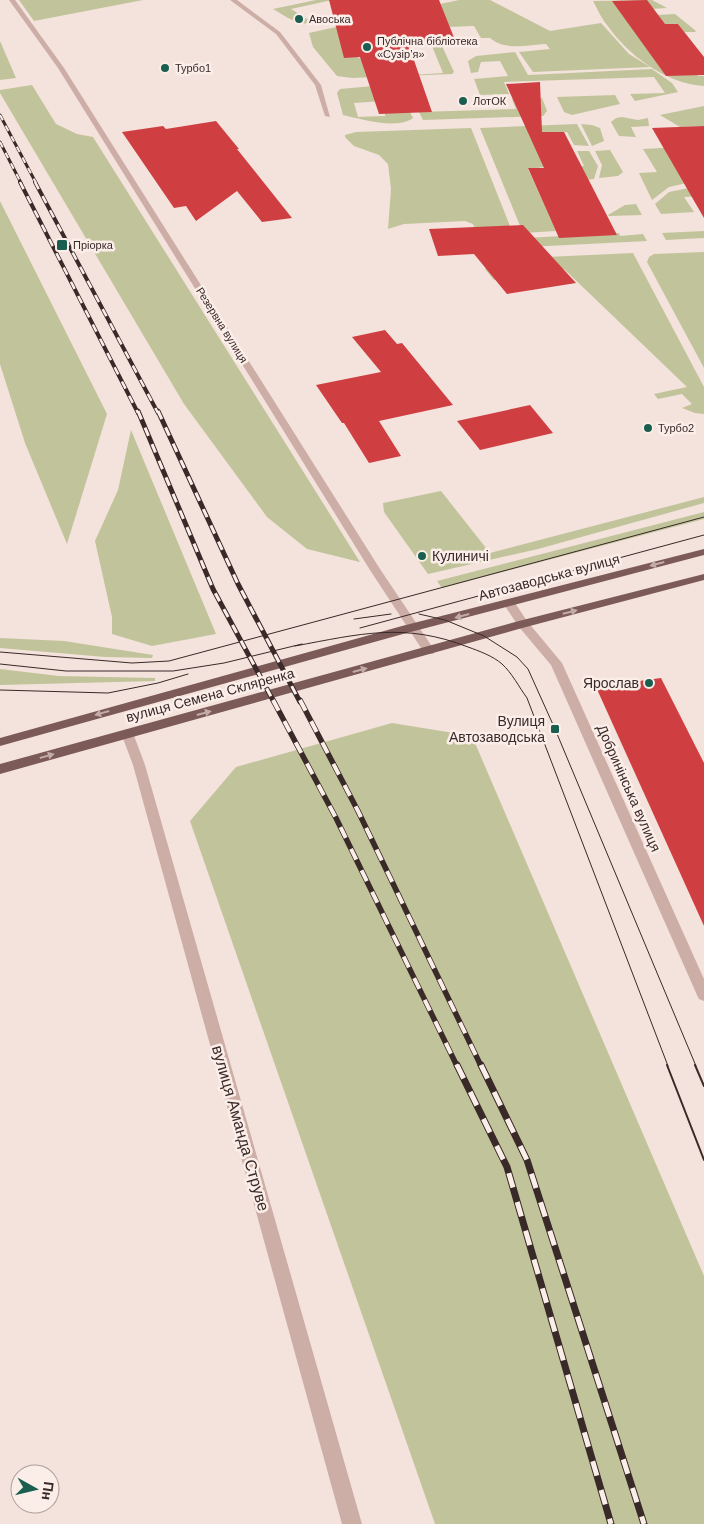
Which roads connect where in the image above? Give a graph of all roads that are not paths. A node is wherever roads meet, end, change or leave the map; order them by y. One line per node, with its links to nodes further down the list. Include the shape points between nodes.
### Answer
1 (12, 0): 8 (street, Резервна вулиця, via 61,68 375,570)
2 (233, 0): 3 (street, via 278,33 318,85)
3 (328, 116)
4 (704, 552): 6 (main road, Автозаводська вулиця, one-way to 6)
5 (704, 577): 7 (main road, one-way to 5)
6 (509, 603): 7 (street, Добринінська вулиця); 8 (main road, Автозаводська вулиця, one-way to 8)
7 (523, 624): 9 (main road); 13 (street, Добринінська вулиця, via 556,663)
8 (408, 629): 9 (street, Резервна вулиця); 11 (main road, вулиця Семена Скляренка, one-way to 11)
9 (428, 651): 10 (main road, вулиця Семена Скляренка, one-way to 9)
10 (127, 734): 12 (main road, вулиця Семена Скляренка, one-way to 10); 14 (street, вулиця Аманда Струве, via 141,774)
11 (0, 742)
12 (0, 769)
13 (704, 995)
14 (352, 1524)

